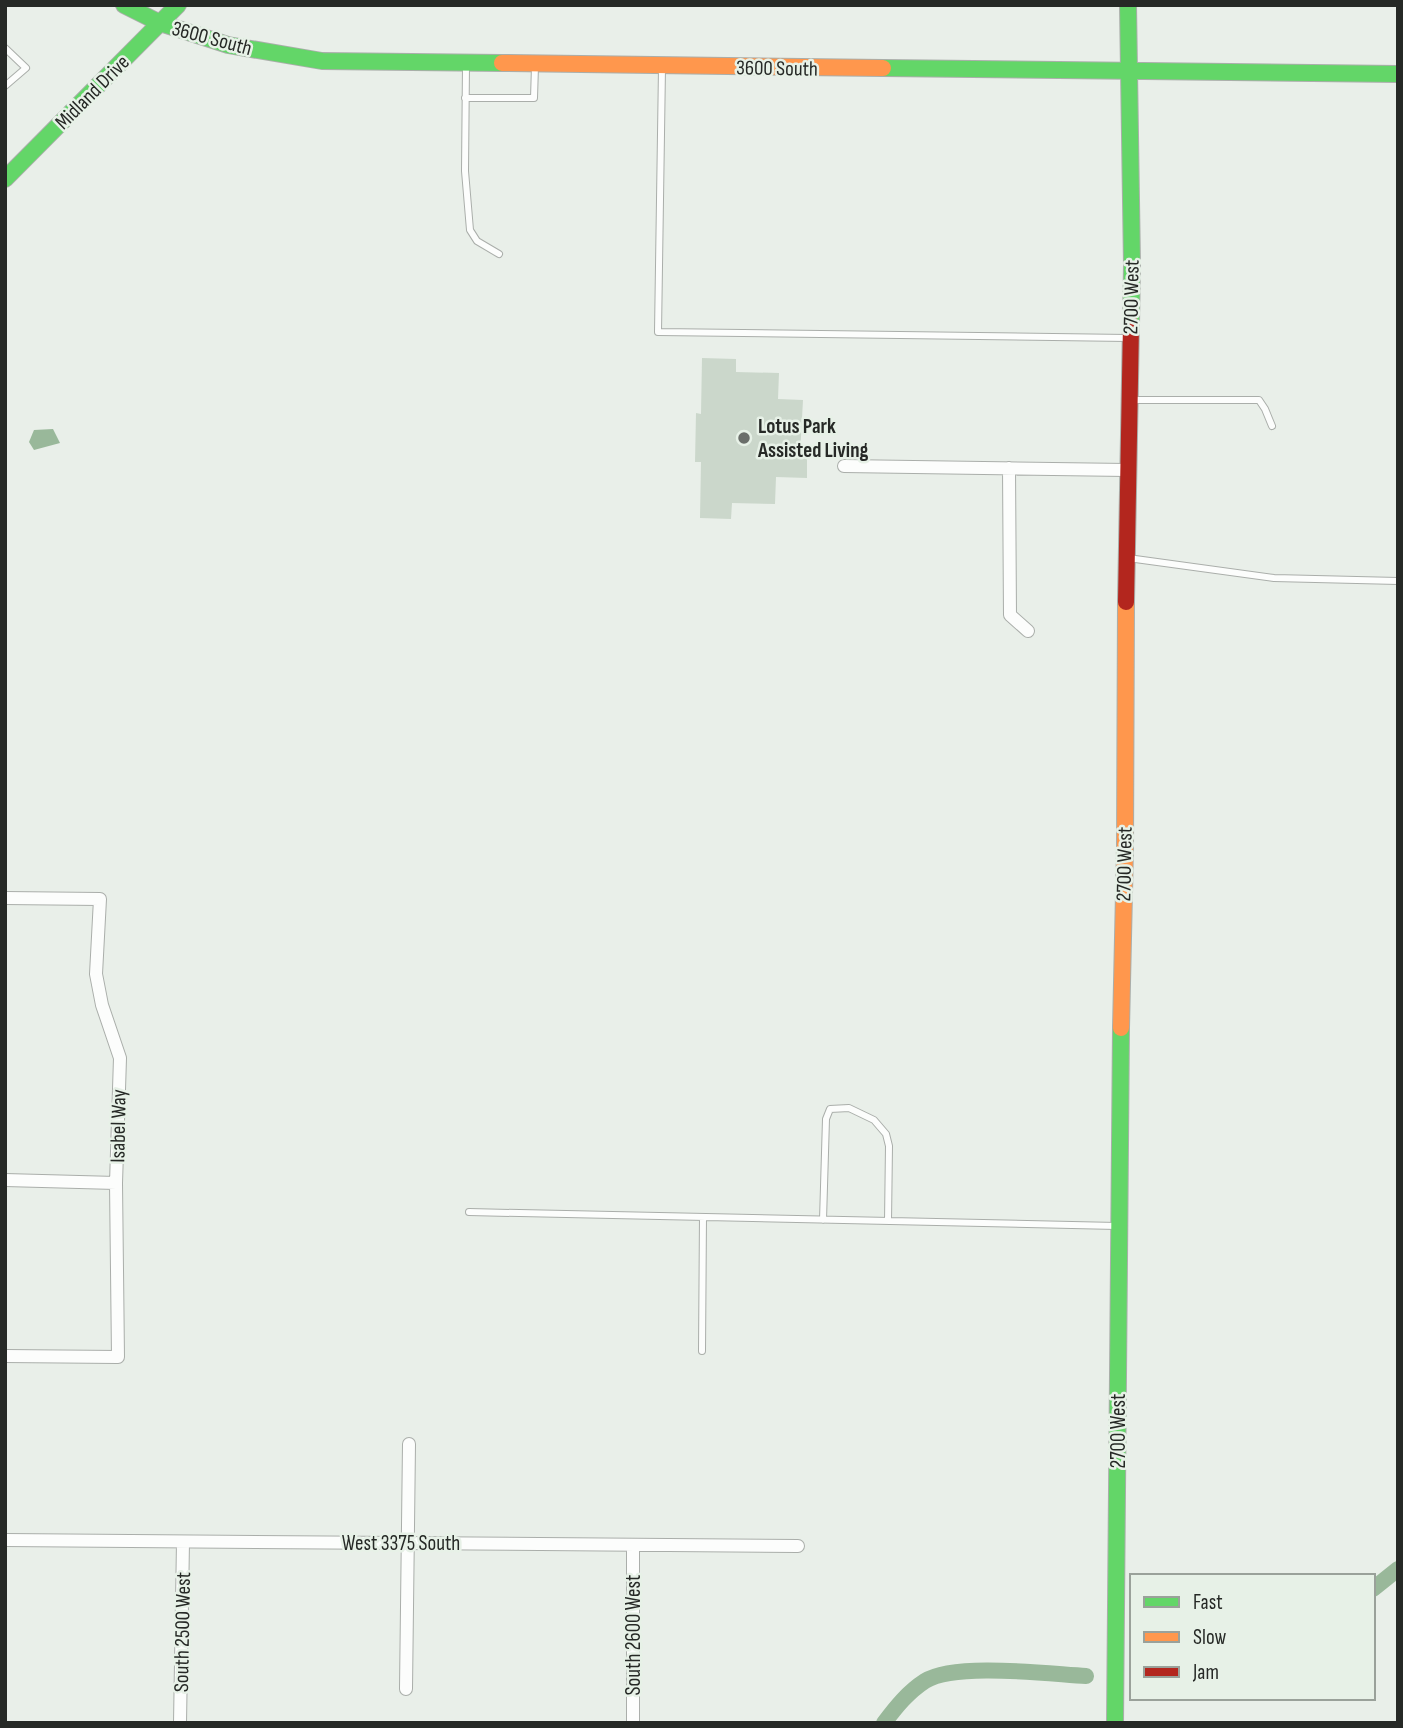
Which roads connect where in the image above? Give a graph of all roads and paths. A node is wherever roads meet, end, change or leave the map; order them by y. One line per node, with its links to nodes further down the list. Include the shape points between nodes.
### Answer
1 (124, 5): 4 (street, 3600 South)
2 (178, 5): 4 (street, Midland Drive)
3 (1128, 5): 9 (street, 2700 West)
4 (160, 23): 6 (street, 3600 South, via 228,46 322,61); 13 (street, Midland Drive)
5 (5, 48): 11 (lane, via 26,68)
6 (466, 63): 7 (street, 3600 South); 12 (lane)
7 (535, 64): 8 (street, 3600 South); 12 (lane, via 534,98)
8 (662, 66): 9 (street, 3600 South); 15 (lane, via 658,332)
9 (1127, 72): 10 (street, 3600 South); 15 (street, 2700 West, via 1131,104)
10 (1398, 74)
11 (5, 86)
12 (465, 98): 14 (lane, via 470,230 477,241)
13 (5, 179)
14 (499, 254)
15 (1130, 338): 16 (street, 2700 West)
16 (1129, 400): 17 (lane, via 1259,400); 20 (street, 2700 West)
17 (1272, 426)
18 (844, 466): 19 (street)
19 (1009, 468): 20 (street); 23 (street, via 1010,615)
20 (1127, 470): 21 (street, 2700 West)
21 (1126, 558): 22 (lane, via 1275,578); 31 (street, 2700 West)
22 (1398, 581)
23 (1028, 631)
24 (5, 898): 26 (street, Isabel Way, via 100,899 96,974 120,1058)
25 (5, 1181): 26 (street)
26 (116, 1183): 33 (street, Isabel Way, via 118,1357)
27 (469, 1212): 28 (lane)
28 (703, 1217): 29 (lane); 32 (lane)
29 (824, 1220): 30 (lane); 30 (lane, via 826,1118 830,1109 849,1108 874,1120 886,1134)
30 (888, 1221): 31 (lane)
31 (1119, 1226): 43 (street, 2700 West)
32 (702, 1351)
33 (5, 1356)
34 (409, 1444): 37 (street)
35 (5, 1540): 36 (street, West 3375 South)
36 (183, 1542): 37 (street, West 3375 South); 41 (street, South 2500 West)
37 (409, 1543): 38 (street, West 3375 South); 40 (street)
38 (633, 1546): 39 (street, West 3375 South); 42 (street, South 2600 West)
39 (798, 1546)
40 (406, 1689)
41 (180, 1723)
42 (633, 1723)
43 (1115, 1723)

